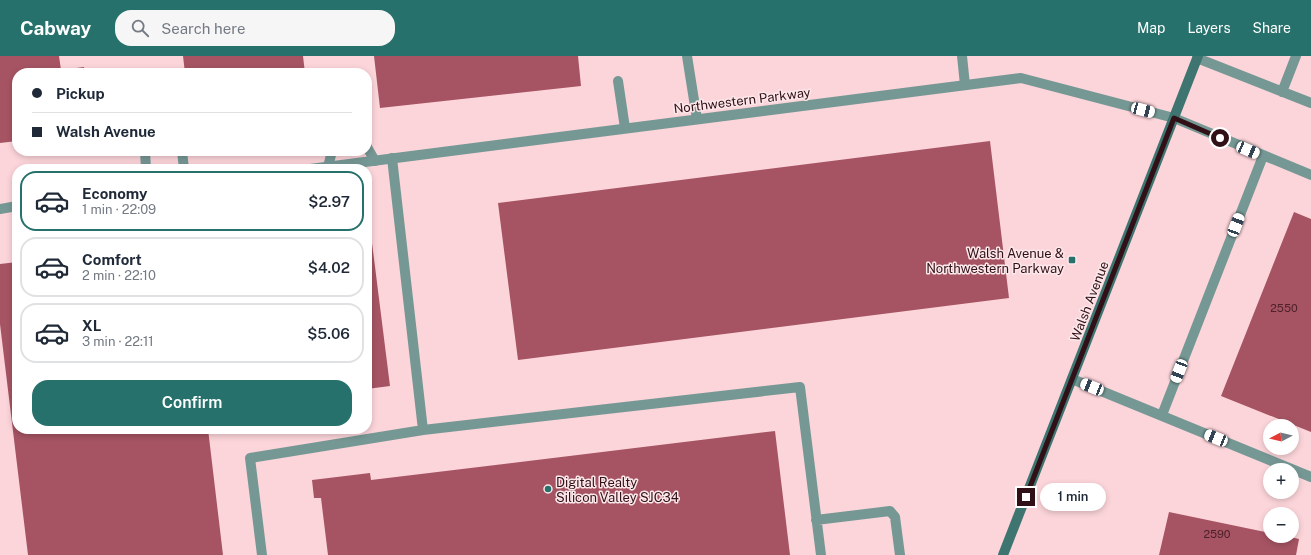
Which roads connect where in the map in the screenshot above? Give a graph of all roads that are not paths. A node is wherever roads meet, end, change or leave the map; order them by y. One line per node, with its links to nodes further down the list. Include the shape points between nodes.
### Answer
1 (687, 56): 10 (street)
2 (962, 56): 6 (street)
3 (1296, 56): 7 (street)
4 (1198, 57): 7 (street); 9 (main road, Walsh Avenue)
5 (618, 81): 11 (street)
6 (965, 85): 9 (street, Northwestern Parkway, via 1021,78); 10 (street, Northwestern Parkway)
7 (1282, 92): 8 (street)
8 (1311, 103)
9 (1174, 118): 13 (street, Northwestern Parkway); 20 (main road, Walsh Avenue)
10 (697, 119): 11 (street, Northwestern Parkway)
11 (625, 128): 14 (street, Northwestern Parkway)
12 (372, 155): 15 (street)
13 (1262, 156): 17 (street, Northwestern Parkway); 21 (street)
14 (392, 158): 15 (street, Northwestern Parkway); 22 (street)
15 (375, 161): 16 (street, Northwestern Parkway)
16 (352, 164)
17 (1311, 175)
18 (12, 207): 19 (street)
19 (0, 209)
20 (1072, 379): 21 (street); 28 (main road, Walsh Avenue)
21 (1162, 415): 23 (street)
22 (423, 430): 24 (street, via 800,388); 25 (street, via 250,458)
23 (1311, 477)
24 (816, 520): 26 (street); 27 (street, via 890,511 895,517)
25 (262, 555)
26 (821, 555)
27 (900, 555)
28 (1003, 555)

